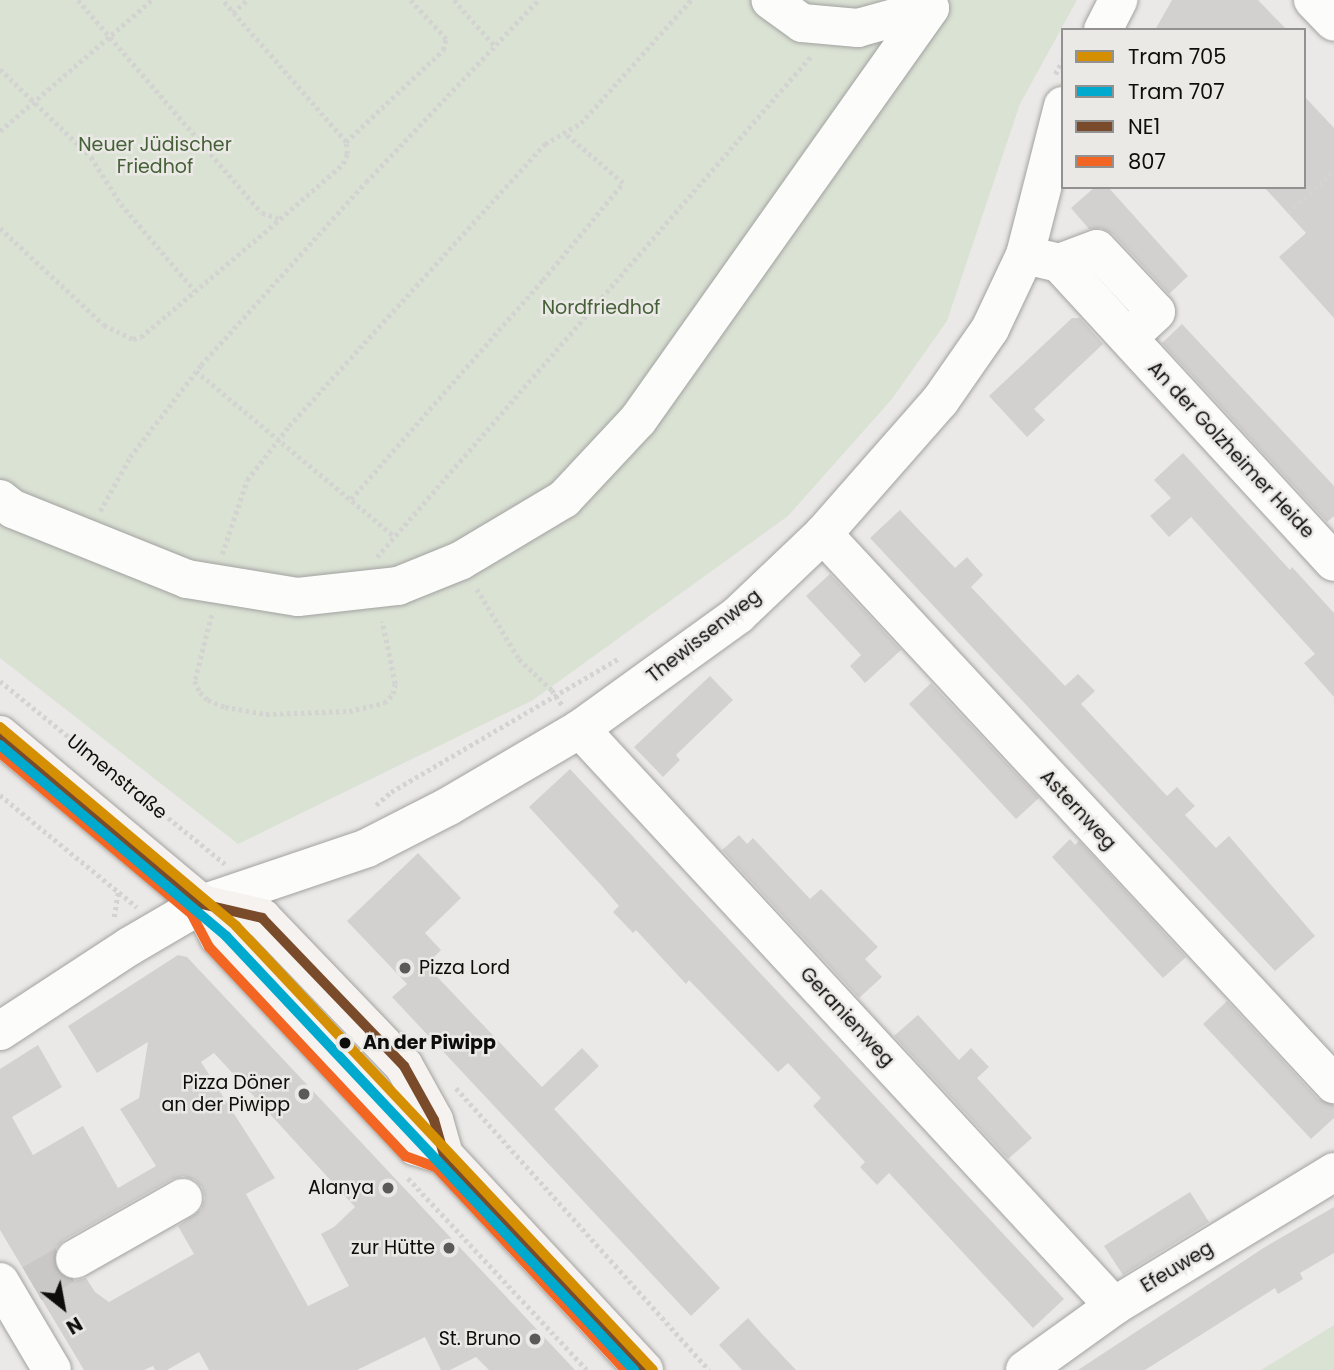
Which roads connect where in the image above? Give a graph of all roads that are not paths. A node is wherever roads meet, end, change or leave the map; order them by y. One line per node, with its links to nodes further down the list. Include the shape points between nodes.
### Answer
1 (770, 0): 4 (street, via 802,23 858,28)
2 (1118, 0): 6 (street)
3 (1313, 0): 5 (street)
4 (933, 4): 9 (street, via 638,420 565,499 460,561 398,586 298,597 187,579 13,509)
5 (1334, 22)
6 (1104, 28)
7 (1056, 95): 8 (street, Thewissenweg)
8 (1042, 259): 10 (street, Thewissenweg, via 940,401); 11 (street, An der Golzheimer Heide, via 1128,338)
9 (0, 499)
10 (823, 534): 12 (street, Thewissenweg, via 738,615); 16 (street, Asternweg)
11 (1334, 562)
12 (580, 729): 14 (street, Thewissenweg, via 391,837); 21 (street, Geranienweg)
13 (0, 735): 14 (main road)
14 (202, 904): 15 (street); 23 (main road, via 219,937 415,1146 444,1154)
15 (0, 1031)
16 (1334, 1084)
17 (1334, 1172): 21 (street, Efeuweg)
18 (183, 1198): 19 (street)
19 (75, 1259)
20 (14, 1288): 22 (street)
21 (1114, 1306): 24 (street, Efeuweg)
22 (52, 1370)
23 (644, 1370)
24 (1025, 1370)

